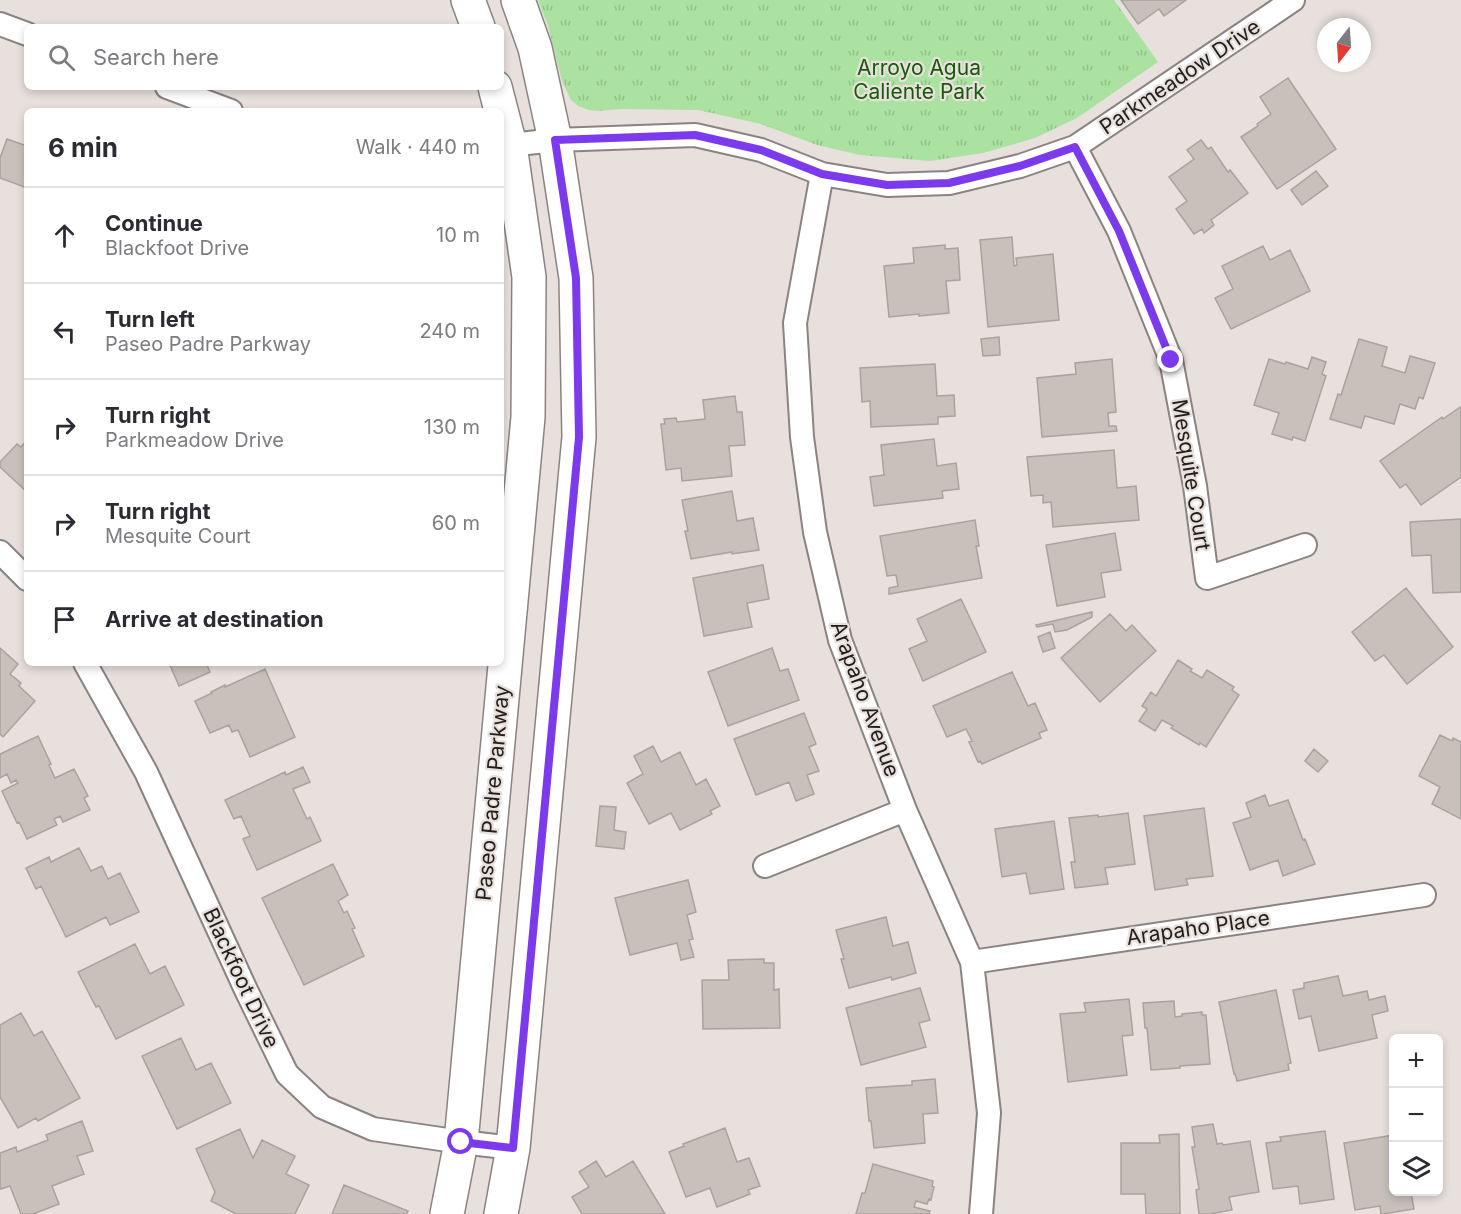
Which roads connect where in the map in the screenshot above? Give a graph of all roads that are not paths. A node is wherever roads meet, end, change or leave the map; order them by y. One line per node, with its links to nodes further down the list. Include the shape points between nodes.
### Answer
1 (468, 0): 5 (main road)
2 (518, 0): 11 (main road, via 535,48)
3 (1293, 0): 13 (street, Parkmeadow Drive)
4 (0, 24): 6 (street)
5 (477, 24)
6 (24, 33)
7 (175, 90): 9 (street)
8 (496, 90): 10 (main road, Paseo Padre Parkway)
9 (223, 108)
10 (499, 108)
11 (555, 140): 12 (street, Parkmeadow Drive); 14 (street, Parkmeadow Drive, via 695,135 761,150); 24 (main road, via 576,278 579,437)
12 (506, 146): 23 (main road, Paseo Padre Parkway, via 529,277 528,417)
13 (1075, 147): 14 (street, Parkmeadow Drive, via 1020,166 949,183 887,185); 15 (street, Mesquite Court, via 1119,231 1171,360 1195,486 1207,578)
14 (822, 174): 19 (street, Arapaho Avenue, via 795,323 803,449 815,532 840,640)
15 (1305, 545)
16 (0, 552): 17 (street)
17 (24, 576)
18 (87, 666): 23 (street, Blackfoot Drive, via 146,772 287,1074 322,1107 373,1129)
19 (905, 810): 20 (street); 22 (street, Arapaho Avenue)
20 (765, 866)
21 (1424, 895): 22 (street, Arapaho Place)
22 (972, 962): 27 (street, Arapaho Avenue, via 989,1113)
23 (461, 1142): 24 (street, Blackfoot Drive); 25 (main road, Paseo Padre Parkway)
24 (513, 1148): 26 (main road)
25 (447, 1214)
26 (501, 1214)
27 (981, 1214)

